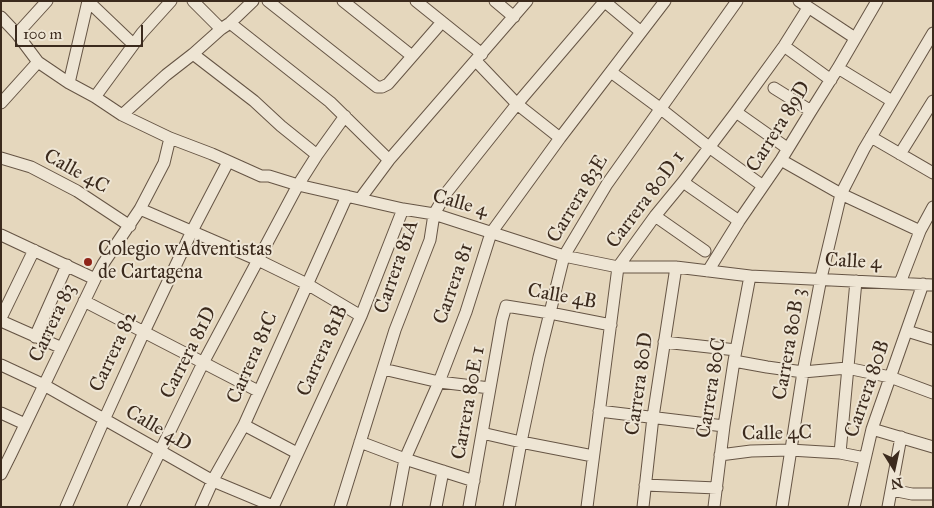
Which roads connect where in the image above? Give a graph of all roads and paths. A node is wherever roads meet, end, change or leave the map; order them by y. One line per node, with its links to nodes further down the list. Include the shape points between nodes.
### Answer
1 (47, 1): 22 (street)
2 (88, 1): 24 (street); 33 (street)
3 (171, 1): 24 (street)
4 (192, 1): 19 (street)
5 (253, 1): 19 (street)
6 (268, 1): 27 (street, via 377,86 388,84)
7 (343, 1): 27 (street)
8 (416, 1): 18 (street)
9 (495, 1): 17 (street)
10 (527, 1): 17 (street)
11 (666, 1): 20 (street, Carrera 81)
12 (737, 1): 40 (street, Carrera 83E)
13 (877, 1): 23 (street, Carrera 89D)
14 (604, 2): 20 (street); 39 (street, Carrera 81A)
15 (803, 4): 23 (street); 25 (street, Carrera 80D 1)
16 (1, 17): 22 (street, Calle 4)
17 (514, 17): 28 (street)
18 (442, 22): 27 (street); 28 (street)
19 (226, 26): 26 (street); 44 (street, via 291,70)
20 (641, 32): 31 (street, Carrera 81)
21 (933, 33): 36 (street, Carrera 80B 3)
22 (17, 34): 29 (street, Calle 4)
23 (855, 38): 30 (street, Carrera 89D)
24 (133, 44): 35 (street)
25 (784, 46): 32 (street); 42 (street, Carrera 80D 1)
26 (193, 54): 43 (street); 51 (street)
27 (412, 56)
28 (479, 57): 39 (street); 53 (street)
29 (38, 62): 33 (street, Calle 4); 38 (street)
30 (838, 68): 32 (street, Carrera 89D); 36 (street)
31 (611, 72): 40 (street); 46 (street, Carrera 81)
32 (831, 80): 41 (street, Carrera 89D)
33 (69, 82): 35 (street, Calle 4)
34 (774, 88): 41 (street)
35 (95, 97): 43 (street, Calle 4)
36 (892, 101): 47 (street, Carrera 80B 3)
37 (933, 101): 50 (street)
38 (1, 103)
39 (517, 104): 46 (street); 66 (street, Carrera 81A, via 447,192)
40 (661, 109): 48 (street); 76 (street, Carrera 83E, via 607,184)
41 (811, 111): 49 (street, Carrera 89D)
42 (736, 112): 48 (street, Carrera 80D 1); 49 (street)
43 (122, 115): 45 (street, Calle 4)
44 (345, 116): 51 (street, Carrera 81D); 53 (street)
45 (170, 138): 55 (street, Calle 4); 64 (street, Carrera 83, via 164,163)
46 (560, 138): 72 (street, Carrera 81)
47 (871, 138): 50 (street); 60 (street, Carrera 80B 3)
48 (709, 147): 57 (street, Carrera 80D 1); 59 (street)
49 (787, 148): 54 (street, Carrera 89D)
50 (900, 154): 56 (street)
51 (317, 155): 58 (street, Carrera 81D)
52 (1, 158): 69 (street, Calle 4C, via 31,167 77,191)
53 (389, 160): 62 (street)
54 (781, 160): 59 (street, Carrera 89D); 60 (street)
55 (228, 162): 58 (street, Calle 4, via 261,176); 70 (street, Carrera 82)
56 (933, 173)
57 (683, 182): 67 (street, Carrera 80D 1); 68 (street)
58 (298, 184): 61 (street, Calle 4); 77 (street, Carrera 81D)
59 (764, 186): 68 (street, Carrera 89D)
60 (841, 194): 71 (street); 83 (street, Carrera 80B 3)
61 (347, 196): 62 (street, Calle 4); 87 (street, Carrera 81C)
62 (360, 199): 63 (street, Calle 4)
63 (403, 209): 66 (street, Calle 4); 92 (street, Carrera 81B)
64 (140, 210): 69 (street, Carrera 83); 70 (street)
65 (932, 211): 71 (street)
66 (434, 214): 72 (street, Calle 4); 105 (street, Carrera 81A, via 430,240)
67 (655, 216): 75 (street); 79 (street, Carrera 80D 1)
68 (739, 221): 81 (street, Carrera 89D)
69 (130, 226): 84 (street, Carrera 83)
70 (192, 231): 77 (street); 96 (street, Carrera 82)
71 (920, 231): 86 (street)
72 (492, 233): 76 (street, Calle 4); 108 (street, Carrera 81)
73 (1, 236): 74 (street)
74 (34, 250): 78 (street); 93 (street)
75 (705, 251)
76 (564, 256): 79 (street, Calle 4); 91 (street, Carrera 83E)
77 (258, 260): 87 (street); 102 (street, Carrera 81D)
78 (67, 265): 84 (street); 97 (street)
79 (618, 267): 80 (street, Calle 4); 94 (street, Carrera 80D 1)
80 (676, 267): 81 (street, Calle 4); 99 (street, Carrera 80D)
81 (708, 270): 82 (street, Calle 4)
82 (750, 276): 83 (street, Calle 4); 101 (street, Carrera 80C)
83 (821, 278): 85 (street, Calle 4); 106 (street, Carrera 80B 3)
84 (94, 279): 89 (street, Carrera 83)
85 (856, 281): 86 (street, Calle 4); 104 (street)
86 (900, 283): 88 (street, Calle 4)
87 (307, 284): 92 (street); 111 (street, Carrera 81C)
88 (928, 284): 95 (street, Carrera 80B)
89 (84, 301): 96 (street); 100 (street, Carrera 83)
90 (506, 306): 91 (street, Calle 4B); 110 (street, Carrera 80E 1)
91 (550, 313): 94 (street, Calle 4B); 124 (street, Carrera 83E)
92 (361, 316): 129 (street, Carrera 81B)
93 (1, 320): 97 (street)
94 (611, 325): 113 (street, Carrera 80D 1)
95 (907, 331): 98 (street); 107 (street, Carrera 80B)
96 (144, 332): 102 (street); 116 (street, Carrera 82)
97 (35, 337): 100 (street)
98 (933, 339)
99 (664, 342): 101 (street); 115 (street, Carrera 80D)
100 (62, 348): 109 (street, Carrera 83)
101 (735, 355): 106 (street, via 767,367); 119 (street, Carrera 80C)
102 (203, 363): 111 (street); 128 (street, Carrera 81D)
103 (1, 365): 109 (street, Calle 4D)
104 (847, 368): 106 (street); 107 (street); 130 (street)
105 (383, 369): 108 (street); 123 (street, Carrera 81A)
106 (803, 372): 126 (street, Carrera 80B 3)
107 (890, 377): 112 (street); 120 (street, Carrera 80B)
108 (439, 382): 110 (street); 134 (street, Carrera 81)
109 (44, 385): 116 (street, Calle 4D); 117 (street, Carrera 83)
110 (490, 388): 121 (street, Carrera 80E 1)
111 (258, 391): 118 (street, Carrera 81C)
112 (933, 393)
113 (599, 411): 115 (street); 132 (street, Carrera 80D 1)
114 (1, 413): 117 (street)
115 (653, 418): 119 (street); 139 (street, Carrera 80D)
116 (104, 420): 128 (street, Calle 4D); 144 (street, Carrera 82)
117 (25, 424): 127 (street, Carrera 83)
118 (244, 425): 129 (street); 137 (street, Carrera 81C)
119 (724, 426): 131 (street, Carrera 80C)
120 (872, 429): 122 (street); 133 (street, Carrera 80B)
121 (482, 434): 124 (street); 138 (street, Carrera 80E 1)
122 (901, 437): 125 (street); 141 (street)
123 (360, 442): 134 (street); 147 (street, Carrera 81A)
124 (520, 442): 132 (street); 151 (street, Carrera 83E)
125 (933, 447)
126 (790, 450): 130 (street, Calle 4C); 131 (street, Calle 4C); 155 (street, Carrera 80B 3)
127 (6, 452): 136 (street, Carrera 83)
128 (160, 452): 137 (street, Calle 4D); 145 (street, Carrera 81D)
129 (297, 453): 143 (street, Carrera 81B)
130 (840, 453): 133 (street, Calle 4C)
131 (720, 455): 140 (street, Carrera 80C)
132 (593, 456): 152 (street, Carrera 80D 1)
133 (865, 458): 156 (street, Carrera 80B)
134 (405, 459): 135 (street); 148 (street, Carrera 81)
135 (443, 471): 138 (street); 149 (street)
136 (1, 474)
137 (213, 481): 143 (street, Calle 4D); 146 (street, Carrera 81C)
138 (474, 481): 150 (street, Carrera 80E 1)
139 (646, 485): 140 (street); 153 (street, Carrera 80D)
140 (717, 488): 154 (street, Carrera 80C)
141 (892, 490): 142 (street); 157 (street)
142 (933, 494)
143 (273, 506)
144 (66, 507)
145 (133, 507)
146 (201, 507)
147 (340, 507)
148 (396, 507)
149 (436, 507)
150 (469, 507)
151 (509, 507)
152 (587, 507)
153 (643, 507)
154 (714, 507)
155 (782, 507)
156 (854, 507)
157 (888, 507)

